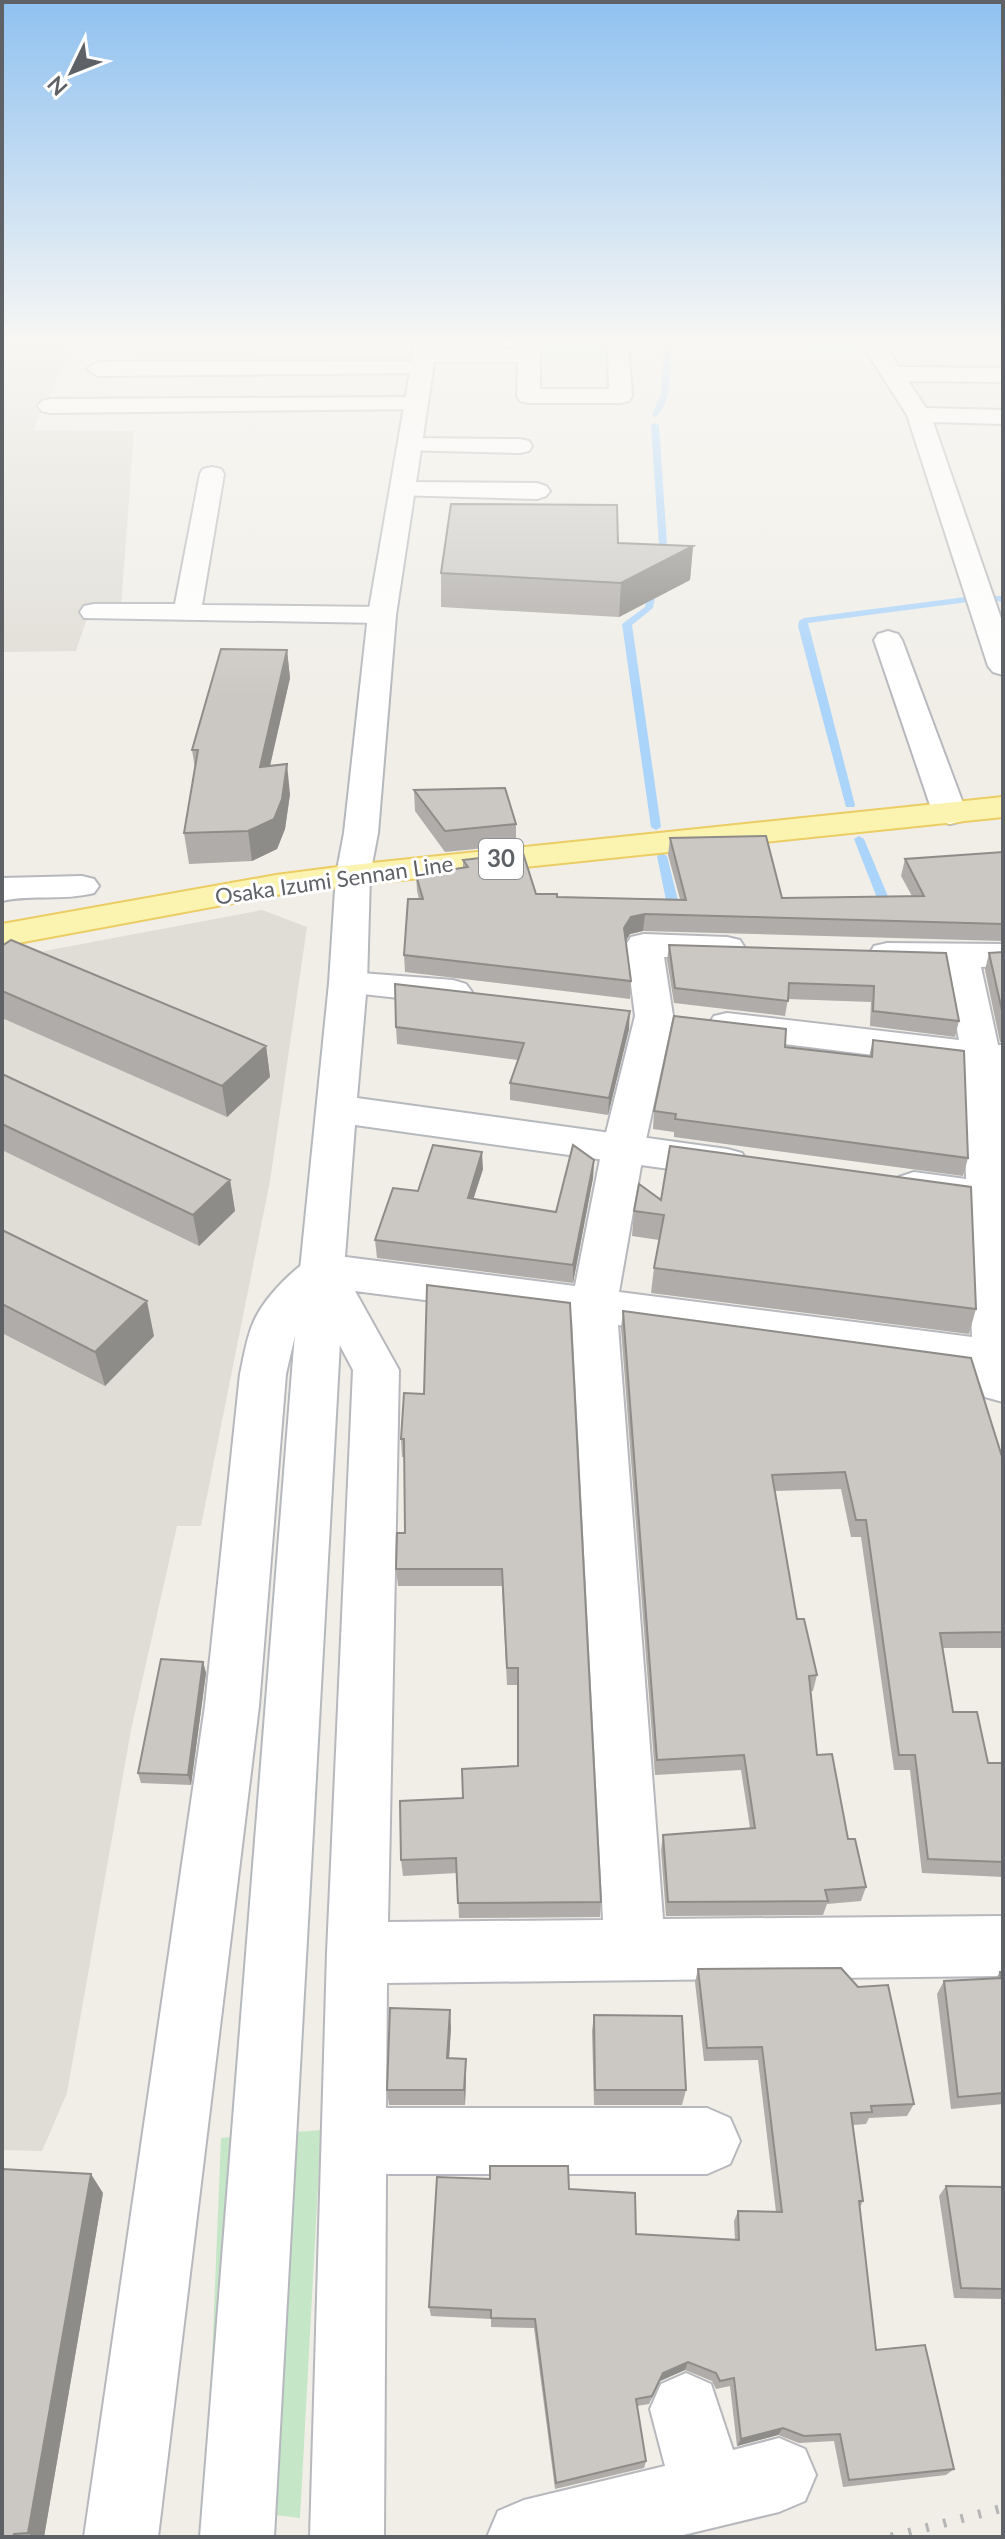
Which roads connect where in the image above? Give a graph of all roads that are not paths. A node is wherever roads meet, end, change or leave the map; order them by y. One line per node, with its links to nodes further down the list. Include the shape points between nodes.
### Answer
1 (407, 461): 4 (street)
2 (934, 461): 8 (street)
3 (183, 485): 6 (street, via 212,479)
4 (403, 490): 5 (street); 12 (street)
5 (537, 491)
6 (199, 545): 7 (street); 11 (street)
7 (171, 546)
8 (973, 578): 9 (street); 14 (street)
9 (1003, 578)
10 (94, 612): 11 (street)
11 (187, 613): 12 (street)
12 (382, 615): 17 (street)
13 (888, 640): 16 (street)
14 (1003, 666)
15 (1003, 807): 16 (main road, Osaka Izumi Sennan Line / 30)
16 (950, 814): 17 (main road, Osaka Izumi Sennan Line / 30)
17 (353, 875): 20 (main road, Osaka Izumi Sennan Line / 30); 24 (street)
18 (82, 886): 19 (street)
19 (2, 891)
20 (3, 929)
21 (771, 950): 26 (street, via 644,945)
22 (850, 952): 23 (street)
23 (982, 956): 27 (street)
24 (348, 983): 25 (street); 28 (street)
25 (480, 996)
26 (665, 1018): 27 (street); 29 (street)
27 (992, 1057): 32 (street)
28 (337, 1109): 29 (street); 33 (street)
29 (623, 1149): 30 (street); 34 (street)
30 (766, 1168)
31 (876, 1182): 32 (street)
32 (995, 1198): 35 (street)
33 (322, 1270): 34 (street); 38 (street, via 376,1370); 44 (street, via 276,1321 263,1374 232,1706); 45 (street)
34 (594, 1305): 35 (street); 37 (street)
35 (1001, 1368)
36 (1003, 1946): 37 (street)
37 (635, 1950): 38 (street)
38 (357, 1953): 39 (street)
39 (354, 2141): 40 (street); 46 (street)
40 (707, 2141)
41 (686, 2409): 43 (street)
42 (779, 2475): 43 (street)
43 (708, 2492): 47 (street)
44 (121, 2537)
45 (237, 2537)
46 (347, 2537)
47 (524, 2537)

